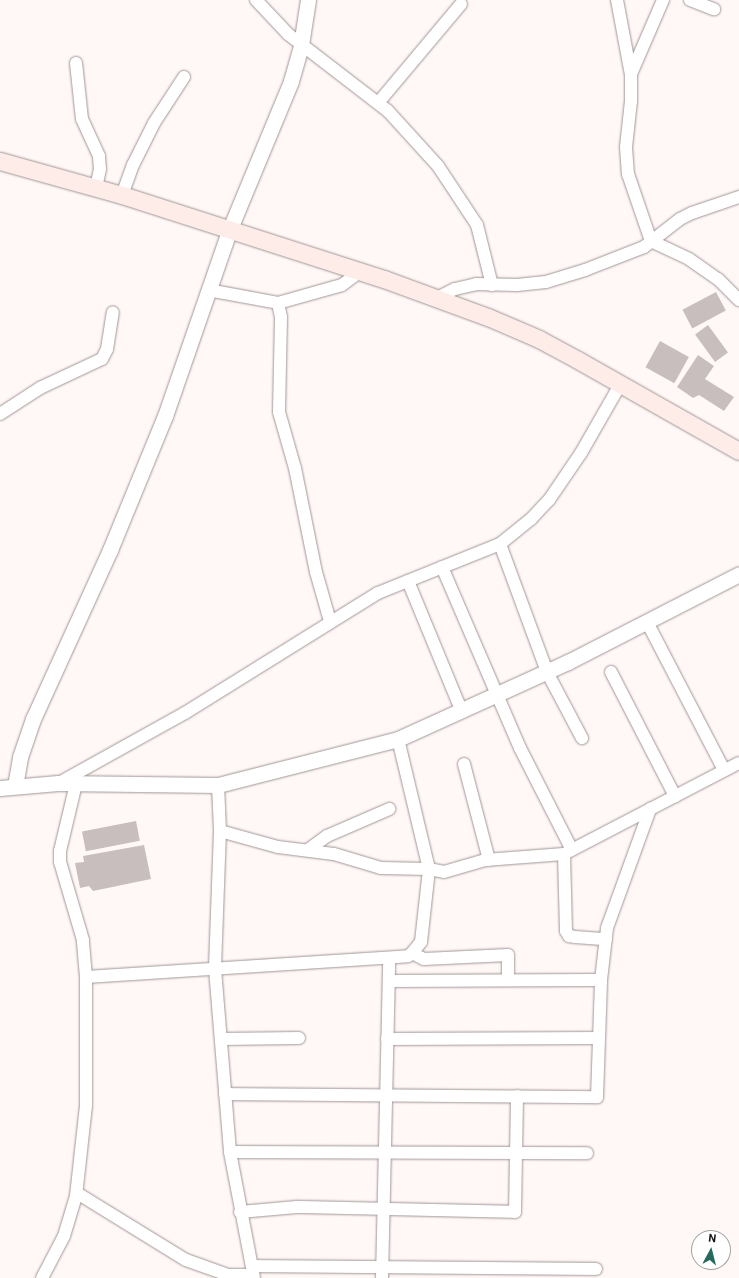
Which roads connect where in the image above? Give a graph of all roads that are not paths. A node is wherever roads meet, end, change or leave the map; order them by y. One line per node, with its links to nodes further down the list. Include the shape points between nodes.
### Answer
1 (256, 0): 8 (street, via 276,23)
2 (308, 0): 8 (street)
3 (617, 0): 10 (street)
4 (663, 0): 10 (street)
5 (690, 0): 7 (street)
6 (461, 4): 12 (street)
7 (714, 9)
8 (301, 45): 12 (street); 17 (street, via 278,116)
9 (76, 63): 14 (street, via 82,119 99,156 100,169)
10 (631, 75): 18 (street, via 626,147 628,174)
11 (184, 77): 15 (street, via 154,123 133,165)
12 (378, 103): 20 (street, via 438,166 469,211 477,226)
13 (0, 161): 14 (main road)
14 (96, 188): 15 (main road)
15 (122, 195): 17 (main road)
16 (739, 197): 18 (street, via 680,219)
17 (229, 231): 19 (main road); 21 (street)
18 (651, 241): 20 (street, via 628,255 546,282); 23 (street, via 689,259 718,279)
19 (359, 272): 22 (main road); 24 (street, via 342,285)
20 (492, 285): 22 (street, via 476,284 455,289)
21 (208, 290): 24 (street); 47 (street, via 165,416 113,543 33,719)
22 (437, 298): 26 (main road, via 538,339)
23 (739, 300)
24 (278, 303): 33 (street, via 281,317 279,412 295,468 316,572)
25 (113, 312): 27 (street, via 107,349 102,359 40,388)
26 (620, 385): 28 (main road); 29 (street, via 581,453 549,500 531,519)
27 (0, 414)
28 (739, 451)
29 (500, 544): 30 (street); 35 (street)
30 (442, 567): 32 (street); 37 (street)
31 (739, 574): 34 (street)
32 (408, 581): 33 (street, via 378,593); 38 (street)
33 (330, 621): 44 (street, via 184,714)
34 (647, 622): 35 (street); 43 (street)
35 (547, 672): 37 (street); 39 (street)
36 (611, 672): 48 (street)
37 (497, 695): 38 (street); 53 (street)
38 (462, 712): 40 (street)
39 (582, 738)
40 (398, 739): 46 (street); 55 (street)
41 (739, 763): 43 (street)
42 (464, 764): 54 (street)
43 (724, 770): 48 (street)
44 (58, 783): 45 (street); 47 (street)
45 (76, 784): 46 (street); 60 (street, via 62,836 60,862 80,925)
46 (218, 785): 51 (street)
47 (7, 787)
48 (675, 796): 49 (street)
49 (650, 808): 53 (street); 56 (street, via 616,901)
50 (389, 809): 52 (street, via 327,836)
51 (220, 831): 52 (street, via 278,847); 59 (street)
52 (309, 849): 55 (street, via 381,868)
53 (568, 852): 54 (street); 56 (street, via 566,931 569,936)
54 (489, 860): 55 (street, via 444,872)
55 (429, 869): 57 (street, via 421,942)
56 (606, 939): 62 (street)
57 (412, 954): 58 (street); 61 (street, via 416,958 424,959 508,955)
58 (389, 958): 59 (street); 63 (street)
59 (215, 969): 60 (street); 66 (street)
60 (86, 977): 75 (street, via 86,1106)
61 (508, 980): 62 (street); 63 (street)
62 (601, 980): 65 (street)
63 (389, 981): 67 (street)
64 (299, 1038): 66 (street)
65 (598, 1038): 67 (street); 70 (street, via 598,1097)
66 (222, 1039): 68 (street)
67 (387, 1039): 69 (street)
68 (225, 1094): 69 (street); 72 (street)
69 (386, 1095): 70 (street); 71 (street)
70 (517, 1096): 73 (street)
71 (384, 1151): 72 (street); 73 (street); 76 (street)
72 (230, 1152): 77 (street)
73 (517, 1153): 74 (street); 76 (street, via 515,1212)
74 (587, 1153)
75 (77, 1193): 80 (street, via 186,1260 228,1274); 81 (street, via 64,1236)
76 (383, 1208): 77 (street, via 276,1208); 79 (street)
77 (240, 1212): 80 (street)
78 (596, 1269): 79 (street)
79 (382, 1272): 80 (street)
80 (253, 1273)
81 (42, 1278)

